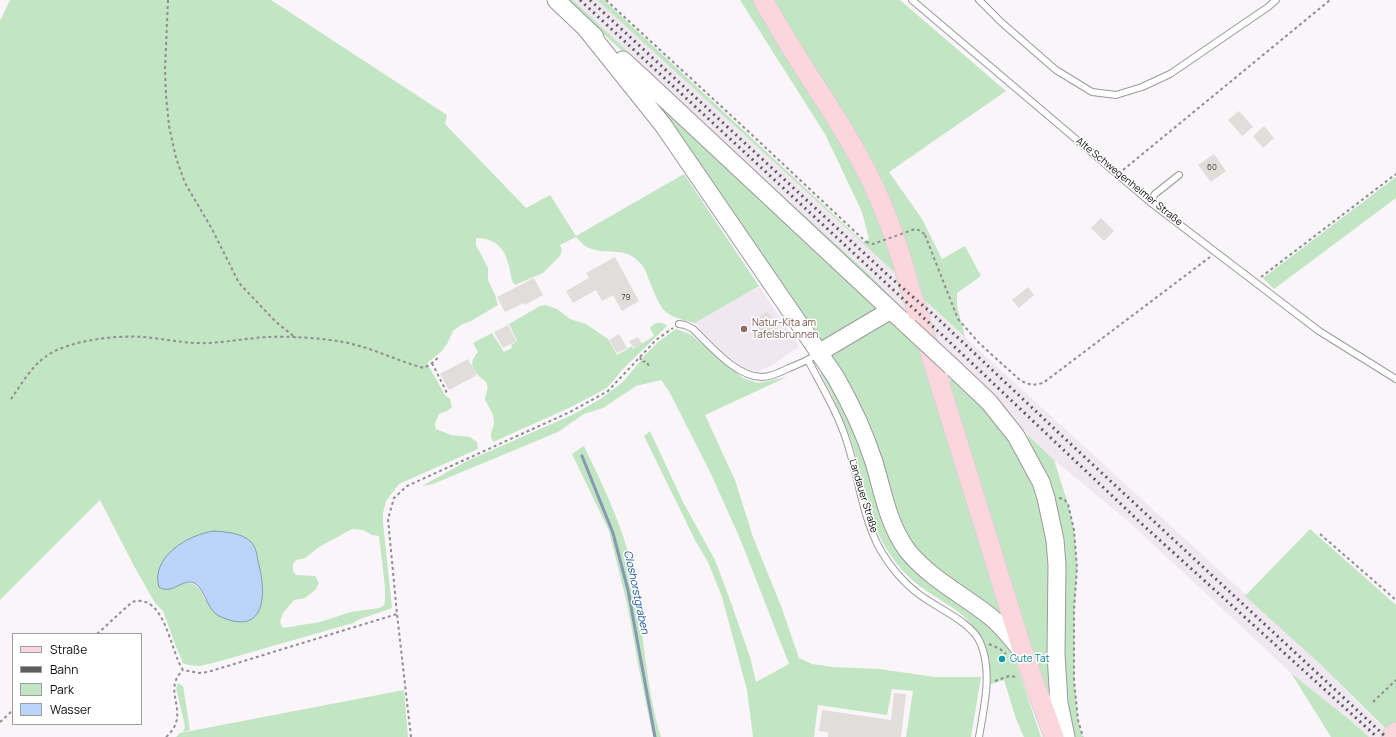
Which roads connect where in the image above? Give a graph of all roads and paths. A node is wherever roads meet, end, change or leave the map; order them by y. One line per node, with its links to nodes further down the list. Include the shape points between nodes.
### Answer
1 (168, 0): 18 (path, via 166,95 169,126 185,183 216,236 239,283 276,322)
2 (556, 0): 9 (main road)
3 (606, 0): 14 (path, bridge, via 866,242 873,244 915,229 921,231 925,235 958,319 1021,381 1032,384 1043,382)
4 (763, 0): 33 (main road, via 831,109 883,206 902,259)
5 (912, 0): 10 (lane, Alte Schwegenheimer Straße)
6 (979, 0): 7 (lane, via 1056,70 1092,92 1116,95 1170,74)
7 (1276, 0)
8 (1330, 0): 10 (path)
9 (587, 30): 16 (main road, via 649,84); 20 (main road, via 663,125)
10 (1118, 174): 13 (lane, Alte Schwegenheimer Straße)
11 (1396, 174): 15 (path)
12 (1179, 175): 13 (lane, via 1155,194)
13 (1150, 202): 14 (lane, Alte Schwegenheimer Straße)
14 (1217, 252): 15 (lane, Alte Schwegenheimer Straße)
15 (1255, 281): 24 (lane, Alte Schwegenheimer Straße, via 1319,331)
16 (890, 310): 20 (main road); 27 (main road, bridge, via 989,402 1016,436 1041,482)
17 (678, 324): 20 (lane, via 693,329 732,365 752,376 764,377 774,374); 21 (path, via 656,340)
18 (297, 338): 22 (path, via 344,342 424,368); 26 (path, via 269,337 208,343 132,337 88,341 66,347 45,357 32,369)
19 (440, 356): 22 (path)
20 (814, 356): 32 (lane, Landauer Straße, via 847,441 869,524 881,551 899,577 916,593 963,622); 33 (main road, via 835,376 852,406 864,432 890,516 907,549 934,577 992,618)
21 (640, 357): 23 (path); 30 (path, via 608,391 570,412 408,486 394,498 388,520)
22 (432, 363): 25 (path)
23 (648, 366)
24 (1396, 379)
25 (447, 393)
26 (11, 400)
27 (1046, 498): 48 (main road, via 1055,540 1056,654 1059,703); 49 (path, via 1064,499 1068,504 1074,530 1077,568 1074,680 1078,720)
28 (1320, 534): 29 (path)
29 (1396, 600)
30 (397, 614): 34 (path, via 208,672); 45 (path)
31 (98, 633): 34 (path, via 132,602 146,602 160,614)
32 (980, 642): 33 (path); 39 (lane, Landauer Straße, via 986,664)
33 (1015, 654): 47 (main road)
34 (183, 670): 44 (path, via 177,676 174,690 178,706 177,722 173,731)
35 (1017, 672): 36 (path)
36 (1019, 678): 38 (path); 39 (path, via 1013,676)
37 (1396, 680): 40 (path)
38 (1020, 682)
39 (986, 684): 46 (lane, Landauer Straße)
40 (1373, 702)
41 (12, 711): 42 (path)
42 (0, 722)
43 (1396, 732): 50 (main road)
44 (166, 737)
45 (411, 737)
46 (979, 737)
47 (1054, 737)
48 (1066, 737)
49 (1083, 737)
50 (1391, 737)

